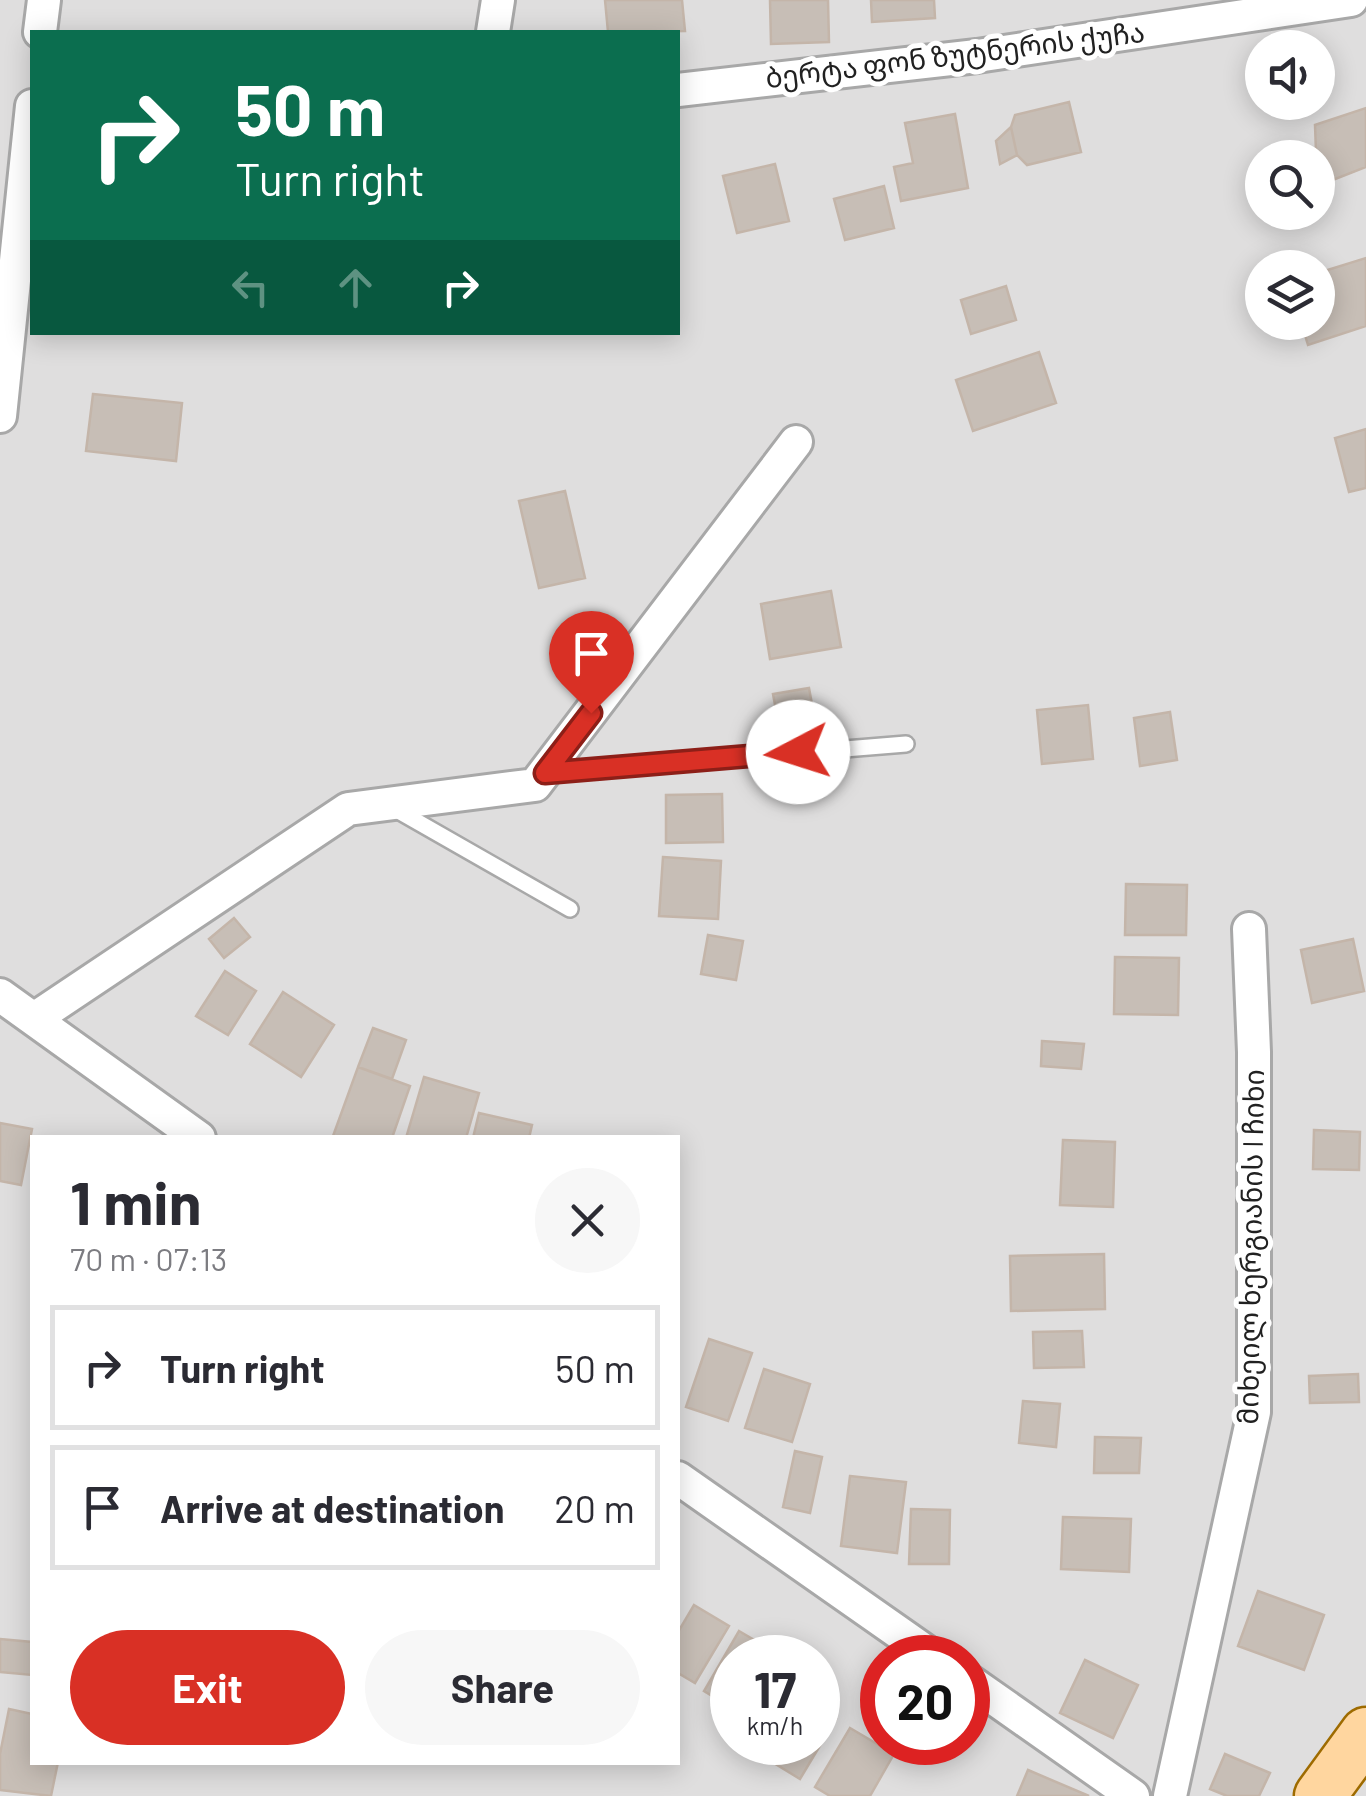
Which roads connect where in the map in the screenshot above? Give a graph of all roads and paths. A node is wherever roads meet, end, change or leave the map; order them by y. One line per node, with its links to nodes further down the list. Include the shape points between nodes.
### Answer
1 (44, 0): 4 (street)
2 (498, 0): 5 (street)
3 (1352, 0): 6 (street, ბერტა ფონ ზუტნერის ქუჩა, via 977,56)
4 (40, 30)
5 (493, 30)
6 (680, 90)
7 (30, 125): 8 (street)
8 (0, 416)
9 (796, 442): 11 (street)
10 (906, 744): 11 (lane)
11 (545, 773): 12 (street, via 534,785)
12 (387, 804): 13 (lane); 16 (street, via 348,809)
13 (570, 909)
14 (1249, 929): 23 (street, მიხეილ ხერგიანის I ჩიხი, via 1254,1412)
15 (0, 994): 16 (street)
16 (34, 1020): 17 (street)
17 (195, 1135)
18 (680, 1479): 19 (street)
19 (902, 1635)
20 (990, 1695): 22 (street)
21 (1366, 1732): 24 (main road)
22 (1134, 1796)
23 (1170, 1796)
24 (1320, 1796)

